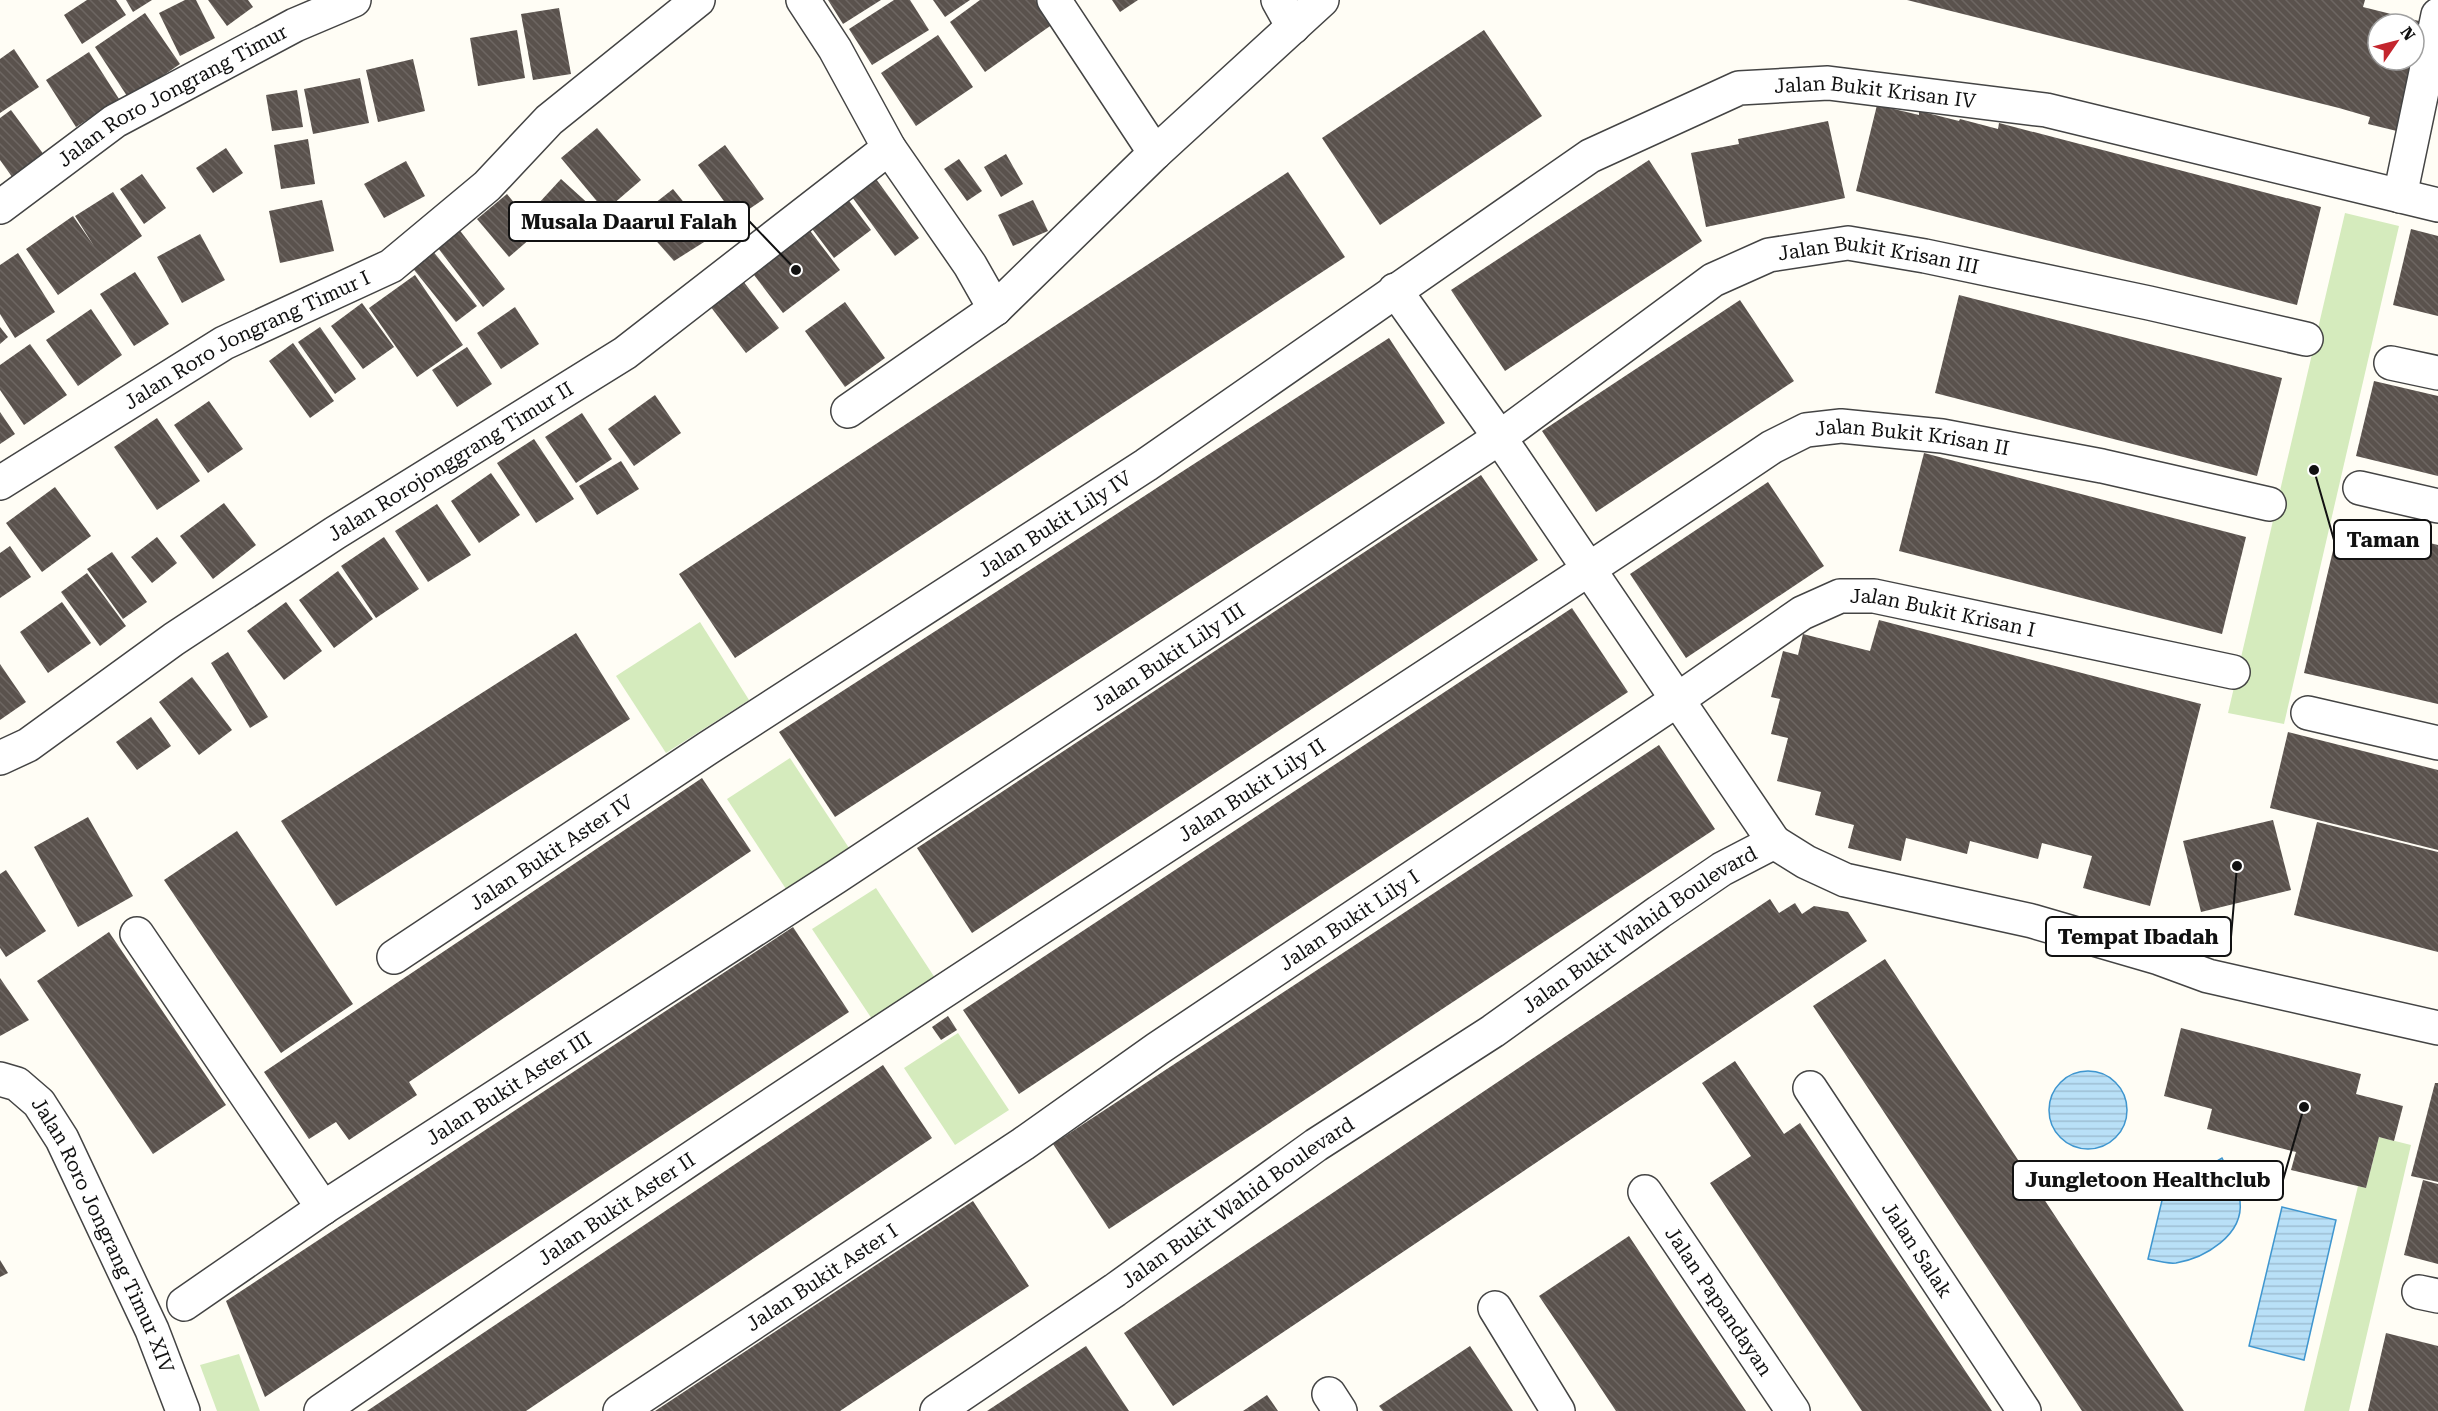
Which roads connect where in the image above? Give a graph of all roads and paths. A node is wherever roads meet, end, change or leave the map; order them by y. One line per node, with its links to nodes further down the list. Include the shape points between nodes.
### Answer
1 (354, 0): 13 (street, Jalan Roro Jongrang Timur, via 295,25 115,121)
2 (698, 0): 21 (street, Jalan Roro Jongrang Timur I, via 549,120 487,186 391,266 224,343)
3 (803, 0): 9 (street, via 835,49)
4 (1054, 0): 10 (street)
5 (1322, 0): 7 (street)
6 (2433, 0): 8 (street)
7 (1286, 14): 10 (street)
8 (2438, 14): 11 (street)
9 (889, 148): 15 (street, via 970,265); 31 (street, Jalan Rorojonggrang Timur II, via 626,353 335,534 174,639 28,744)
10 (1155, 153): 15 (street)
11 (2400, 196): 12 (street, Jalan Bukit Krisan IV); 14 (street, Jalan Bukit Krisan IV, via 2046,110 1828,83 1739,88 1590,156)
12 (2438, 205)
13 (0, 207)
14 (1395, 290): 20 (street); 30 (street, Jalan Bukit Lily IV, via 1146,465)
15 (995, 309): 19 (street)
16 (2306, 339): 20 (street, Jalan Bukit Krisan III, via 2149,303 1848,243 1769,255 1713,280)
17 (2391, 363): 18 (street)
18 (2438, 373)
19 (848, 411)
20 (1499, 438): 25 (street); 33 (street, Jalan Bukit Lily III)
21 (0, 483)
22 (2360, 488): 24 (street)
23 (2269, 504): 25 (street, Jalan Bukit Krisan II, via 2102,466 1942,436 1840,426 1806,430 1772,447)
24 (2438, 506)
25 (1589, 568): 27 (street); 36 (street, Jalan Bukit Lily II)
26 (2233, 672): 27 (street, Jalan Bukit Krisan I, via 1874,596 1840,596 1802,613)
27 (1677, 700): 32 (street); 40 (street, Jalan Bukit Lily I, via 1157,1049)
28 (2308, 713): 29 (street)
29 (2438, 743)
30 (708, 748): 35 (street, Jalan Bukit Aster IV)
31 (0, 758)
32 (1774, 842): 37 (street, Jalan Bukit Wahid Boulevard, via 1845,880 2032,921 2208,976); 48 (street, Jalan Bukit Wahid Boulevard, via 1722,869 1493,1031 1316,1145 1115,1290)
33 (836, 877): 42 (street, Jalan Bukit Aster III)
34 (137, 934): 42 (street)
35 (394, 957)
36 (914, 1011): 46 (street, Jalan Bukit Aster II)
37 (2438, 1028)
38 (0, 1079): 45 (street, Jalan Roro Jongrang Timur XIV, via 17,1084 39,1103 62,1139 152,1330)
39 (1810, 1088): 51 (street, Jalan Salak)
40 (1023, 1144): 47 (street, Jalan Bukit Aster I)
41 (1645, 1192): 50 (street, Jalan Papandayan)
42 (323, 1208): 43 (street, Jalan Bukit Aster III)
43 (184, 1304)
44 (1495, 1308): 49 (street)
45 (183, 1411)
46 (321, 1411)
47 (620, 1411)
48 (937, 1411)
49 (1558, 1411)
50 (1792, 1411)
51 (2024, 1411)

